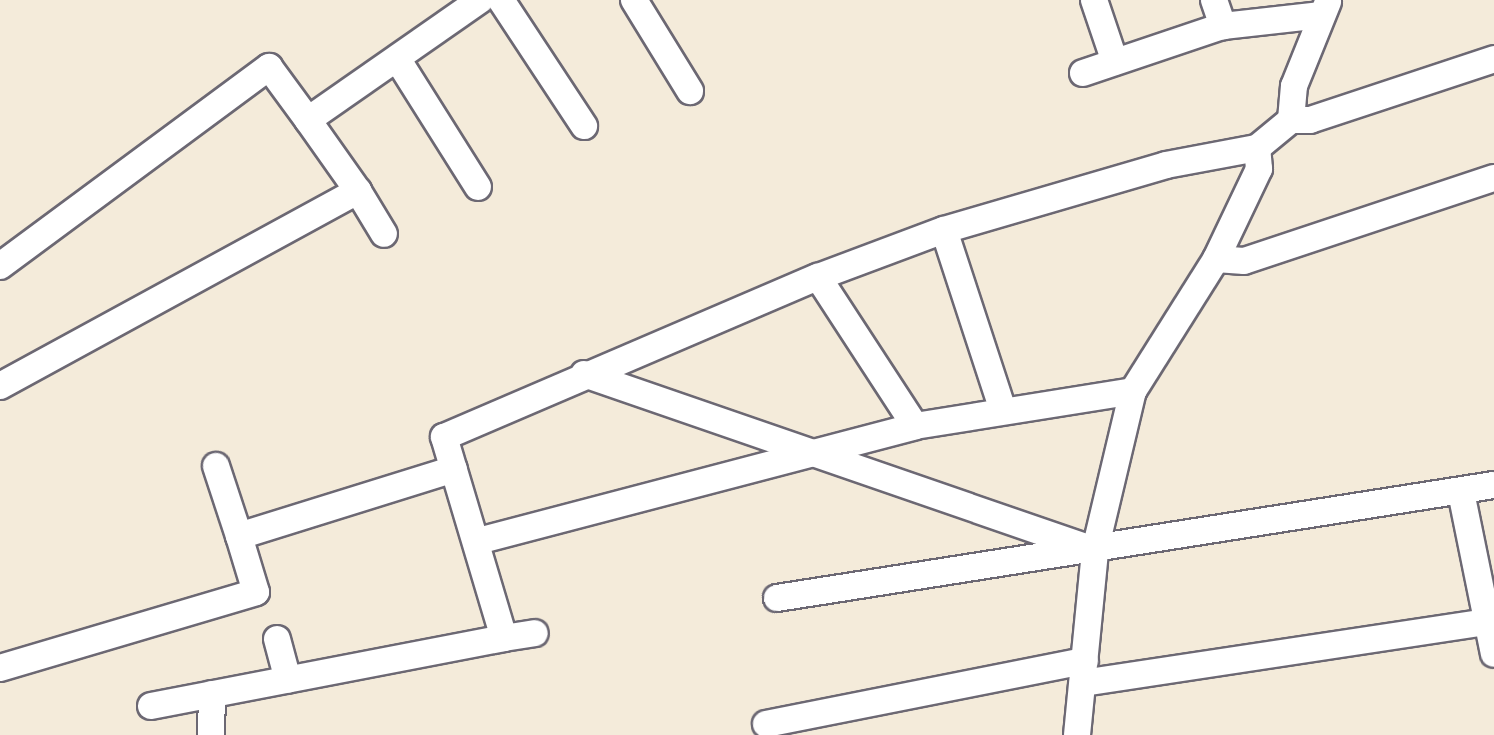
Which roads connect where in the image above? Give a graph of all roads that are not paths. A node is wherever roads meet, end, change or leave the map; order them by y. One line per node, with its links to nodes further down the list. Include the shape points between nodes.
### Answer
1 (480, 0): 9 (street)
2 (501, 0): 15 (street)
3 (634, 0): 12 (street)
4 (1094, 0): 10 (street)
5 (1214, 0): 7 (street)
6 (1325, 8): 7 (street); 14 (street, via 1294,86)
7 (1223, 26): 10 (street)
8 (1494, 59): 14 (street, via 1310,120)
9 (398, 60): 13 (street); 18 (street)
10 (1115, 62): 11 (street)
11 (1083, 73)
12 (690, 91)
13 (308, 120): 19 (street); 23 (street, via 269,67)
14 (1291, 120): 16 (street)
15 (584, 126)
16 (1257, 148): 20 (street, via 1166,165); 22 (street, via 1259,169)
17 (1494, 178): 22 (street, via 1244,261)
18 (478, 187)
19 (358, 191): 21 (street); 26 (street)
20 (944, 230): 24 (street); 28 (street)
21 (384, 234)
22 (1216, 259): 27 (street)
23 (0, 266)
24 (818, 277): 25 (street); 29 (street)
25 (584, 374): 30 (street); 32 (street, via 444,437)
26 (0, 386)
27 (1133, 391): 28 (street); 37 (street)
28 (1003, 410): 29 (street)
29 (915, 426): 30 (street)
30 (814, 453): 36 (street); 37 (street)
31 (216, 466): 35 (street)
32 (454, 469): 35 (street); 36 (street)
33 (1494, 485): 34 (street)
34 (1461, 492): 37 (street); 39 (street)
35 (239, 536): 44 (street, via 256,592)
36 (478, 541): 41 (street)
37 (1095, 550): 38 (street); 45 (street)
38 (777, 598)
39 (1488, 622): 43 (street); 45 (street)
40 (535, 633): 41 (street)
41 (504, 638): 46 (street)
42 (277, 639): 46 (street)
43 (1494, 654)
44 (0, 668)
45 (1084, 672): 49 (street); 51 (street)
46 (288, 680): 47 (street)
47 (212, 694): 48 (street); 50 (street)
48 (151, 706)
49 (766, 724)
50 (211, 735)
51 (1077, 735)

